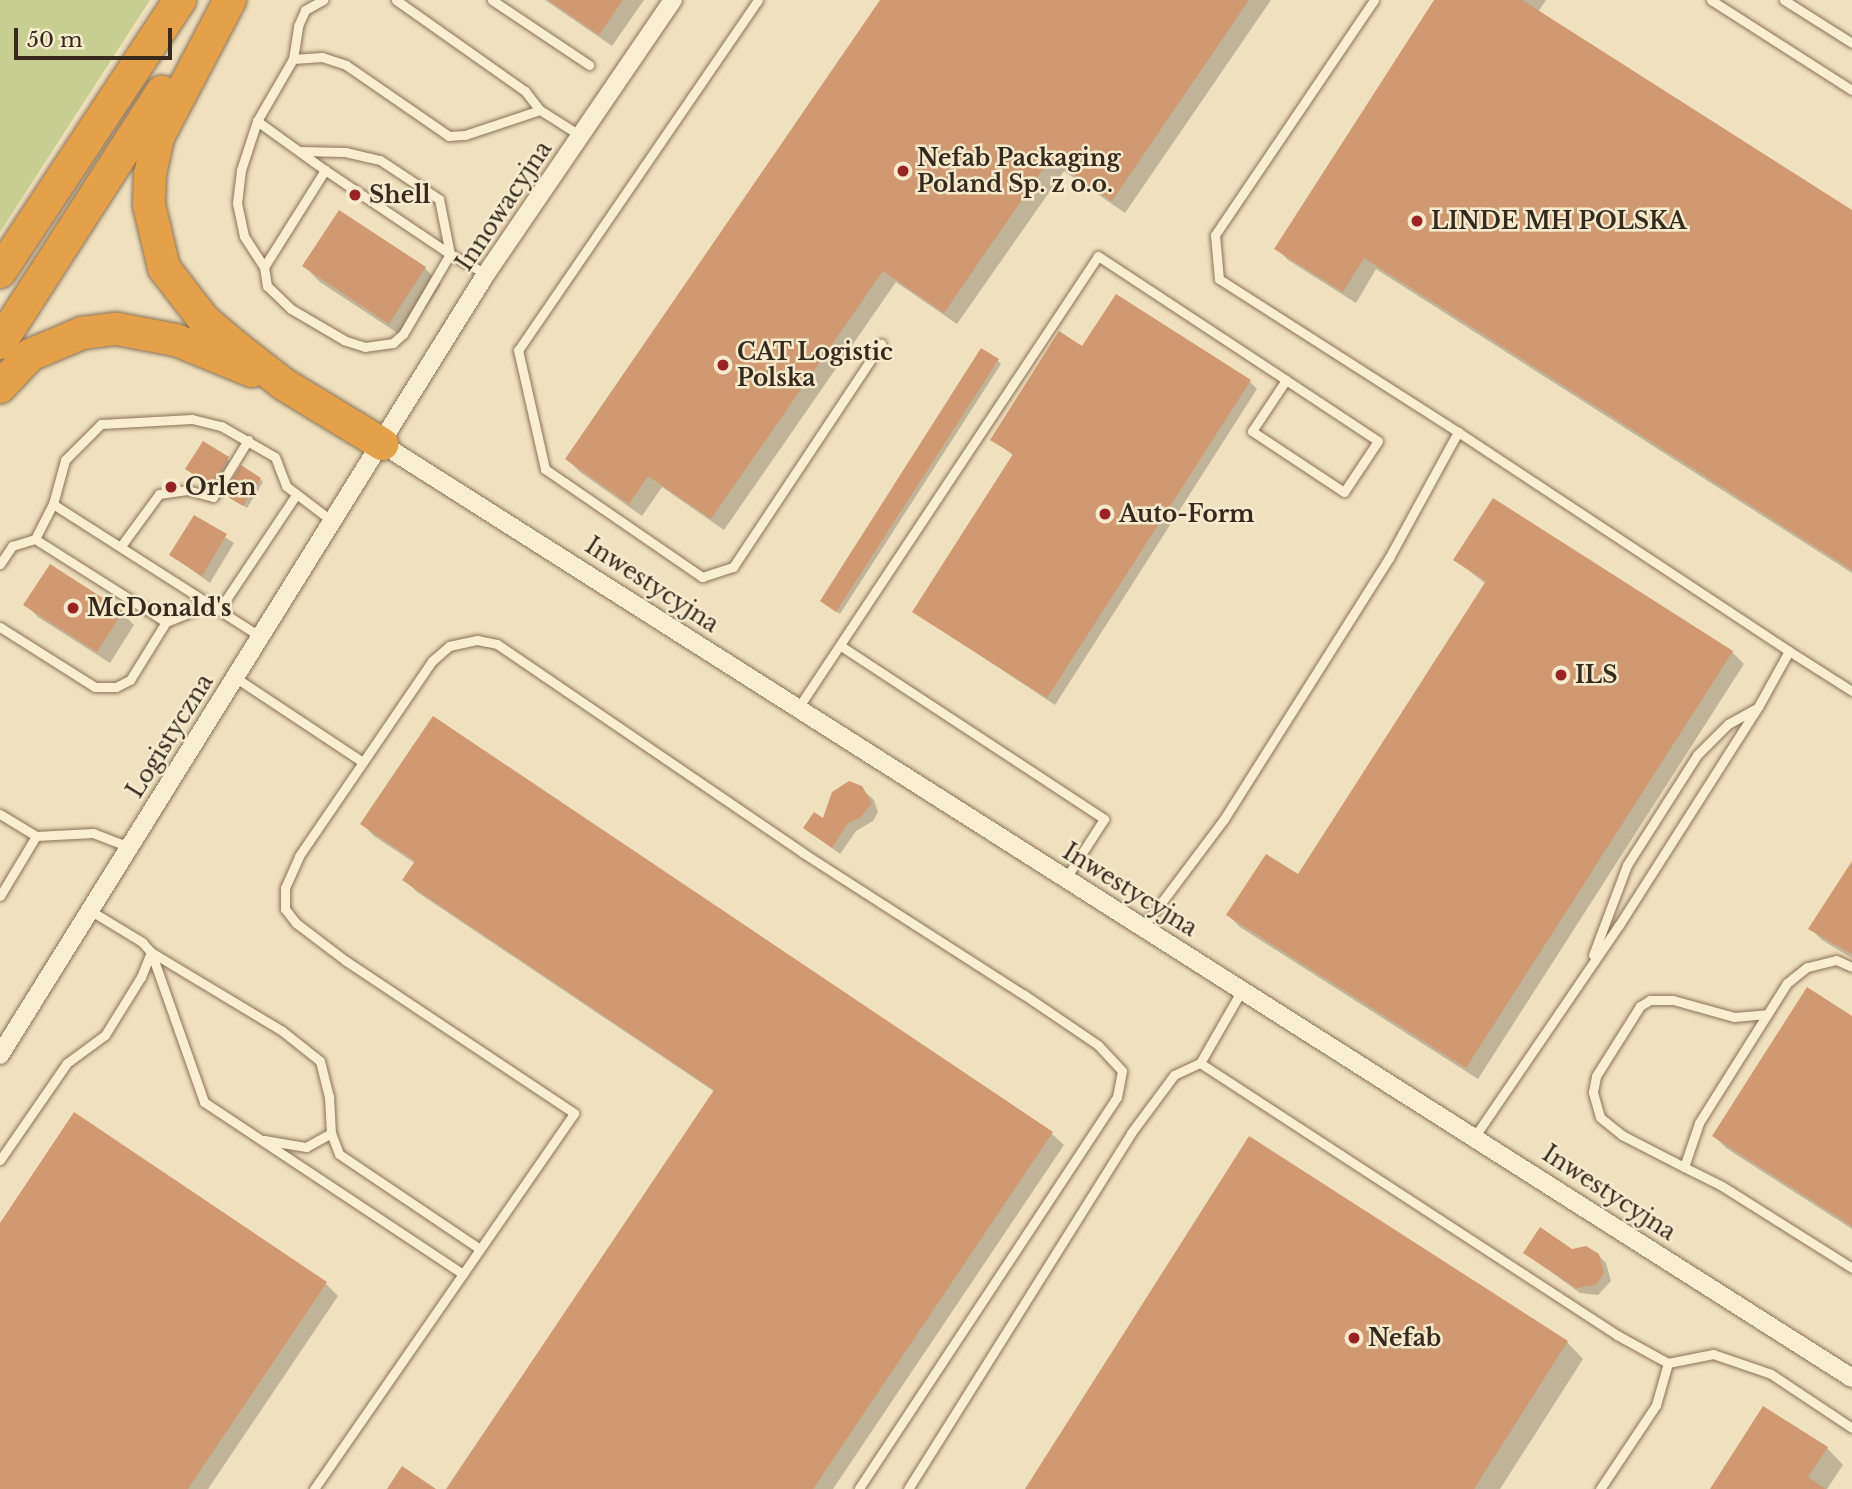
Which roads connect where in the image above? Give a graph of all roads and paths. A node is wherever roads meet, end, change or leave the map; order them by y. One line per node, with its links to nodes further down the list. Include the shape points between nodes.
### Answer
1 (180, 0): 22 (highway)
2 (227, 0): 24 (highway, via 124,148); 27 (highway, via 158,137 149,205 164,268 183,296 204,320)
3 (323, 0): 12 (lane, via 305,10)
4 (396, 0): 15 (lane, via 525,91)
5 (492, 0): 13 (lane)
6 (673, 0): 17 (street, Innowacyjna)
7 (758, 0): 25 (lane, via 518,350 545,469 702,577 733,567)
8 (1374, 0): 29 (lane, via 1215,235 1219,279)
9 (1711, 0): 14 (lane)
10 (1784, 0): 11 (lane)
11 (1852, 43)
12 (293, 59): 15 (lane, via 322,57 346,65 449,136); 16 (lane)
13 (589, 65)
14 (1852, 90)
15 (540, 110): 17 (lane)
16 (257, 121): 18 (lane); 21 (lane, via 241,170 237,203 244,236)
17 (580, 136): 23 (street, Innowacyjna)
18 (299, 151): 19 (lane); 20 (lane, via 345,152 380,160 439,199)
19 (326, 170): 20 (lane); 21 (lane)
20 (450, 254): 21 (lane, via 404,334 393,343 365,347 290,309 267,286); 23 (lane)
21 (264, 267)
22 (0, 272)
23 (486, 274): 31 (street, Innowacyjna)
24 (0, 343)
25 (881, 344)
26 (1286, 380): 26 (lane, via 1378,441 1344,492 1252,431); 43 (lane, via 1098,256)
27 (285, 385): 28 (highway, via 176,340 117,329 82,333 30,355); 31 (highway)
28 (0, 387)
29 (1458, 432): 44 (lane); 56 (lane, via 1389,558 1231,808)
30 (248, 440): 32 (lane, via 275,457 286,486); 33 (lane, via 221,426 192,419 102,424 65,460); 36 (lane, via 213,497 187,490 159,494)
31 (382, 444): 34 (street, Logistyczna); 48 (street, Inwestycyjna)
32 (296, 495): 34 (lane); 39 (lane)
33 (53, 504): 35 (lane); 36 (lane)
34 (332, 521): 42 (street, Logistyczna)
35 (35, 539): 37 (lane, via 12,546); 40 (lane)
36 (121, 546): 38 (lane)
37 (0, 565)
38 (210, 604): 39 (lane); 40 (lane)
39 (219, 610): 42 (lane)
40 (166, 622): 41 (lane, via 130,680 116,687 94,687)
41 (0, 627)
42 (261, 637): 45 (street, Logistyczna)
43 (841, 646): 48 (lane); 53 (lane, via 1104,819)
44 (1789, 651): 46 (lane); 47 (lane)
45 (236, 678): 49 (lane); 52 (street, Logistyczna)
46 (1852, 691)
47 (1758, 707): 58 (lane); 58 (lane, via 1728,724 1697,755 1627,865)
48 (798, 708): 53 (street, Inwestycyjna)
49 (363, 762): 69 (lane, via 299,856 285,888 285,909 296,923 346,961 574,1113); 76 (lane, via 432,662 449,646 477,640 497,644 803,853 1098,1045 1122,1071 1117,1097)
50 (0, 814): 51 (lane)
51 (36, 836): 52 (lane, via 93,833); 54 (lane)
52 (130, 847): 55 (street, Logistyczna)
53 (1066, 878): 56 (street, Inwestycyjna)
54 (0, 896)
55 (91, 911): 57 (lane); 62 (street, Logistyczna)
56 (1143, 927): 60 (street, Inwestycyjna)
57 (151, 952): 64 (lane, via 281,1030 320,1061 329,1096); 66 (lane, via 204,1102); 67 (lane, via 105,1035 67,1063)
58 (1589, 967): 65 (lane)
59 (1852, 967): 61 (lane, via 1836,960 1807,967 1787,983)
60 (1243, 989): 63 (lane); 65 (street, Inwestycyjna)
61 (1767, 1014): 68 (lane, via 1699,1123); 68 (lane, via 1734,1017 1674,1000 1650,1000 1640,1006 1596,1076 1593,1092 1600,1116 1622,1135)
62 (0, 1055)
63 (1200, 1063): 72 (lane, via 1617,1335); 77 (lane, via 1174,1075 1131,1133)
64 (331, 1133): 66 (lane, via 306,1147); 69 (lane, via 339,1154)
65 (1475, 1136): 73 (street, Inwestycyjna)
66 (260, 1140): 71 (lane)
67 (0, 1160)
68 (1684, 1167): 70 (lane)
69 (480, 1249): 71 (lane)
70 (1852, 1268)
71 (463, 1274): 75 (lane)
72 (1668, 1363): 74 (lane, via 1713,1354 1771,1374); 78 (lane, via 1656,1405)
73 (1852, 1378)
74 (1852, 1428)
75 (314, 1489)
76 (859, 1489)
77 (908, 1489)
78 (1601, 1489)

